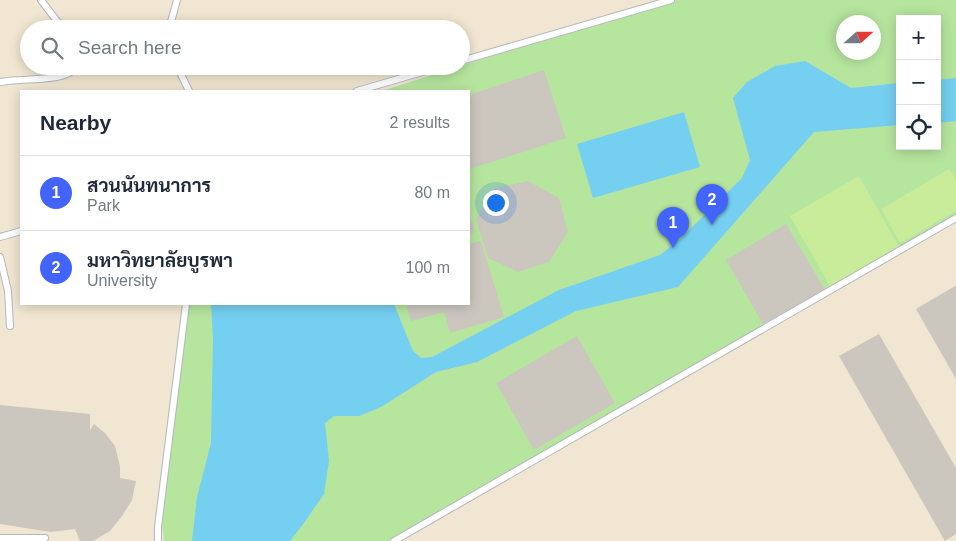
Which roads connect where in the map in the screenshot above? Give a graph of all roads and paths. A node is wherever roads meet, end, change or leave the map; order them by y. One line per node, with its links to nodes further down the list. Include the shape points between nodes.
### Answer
1 (41, 0): 4 (lane)
2 (178, 0): 5 (lane)
3 (671, 0): 6 (lane)
4 (56, 20)
5 (173, 20)
6 (470, 58)
7 (66, 75): 10 (lane)
8 (181, 75): 11 (lane)
9 (412, 75): 12 (lane)
10 (0, 82)
11 (188, 90)
12 (361, 90)
13 (956, 218): 22 (lane)
14 (20, 231): 15 (lane)
15 (0, 237)
16 (0, 257): 18 (lane, via 8,291)
17 (186, 305): 21 (lane)
18 (10, 326)
19 (0, 538): 20 (lane)
20 (45, 538)
21 (158, 541)
22 (394, 541)

